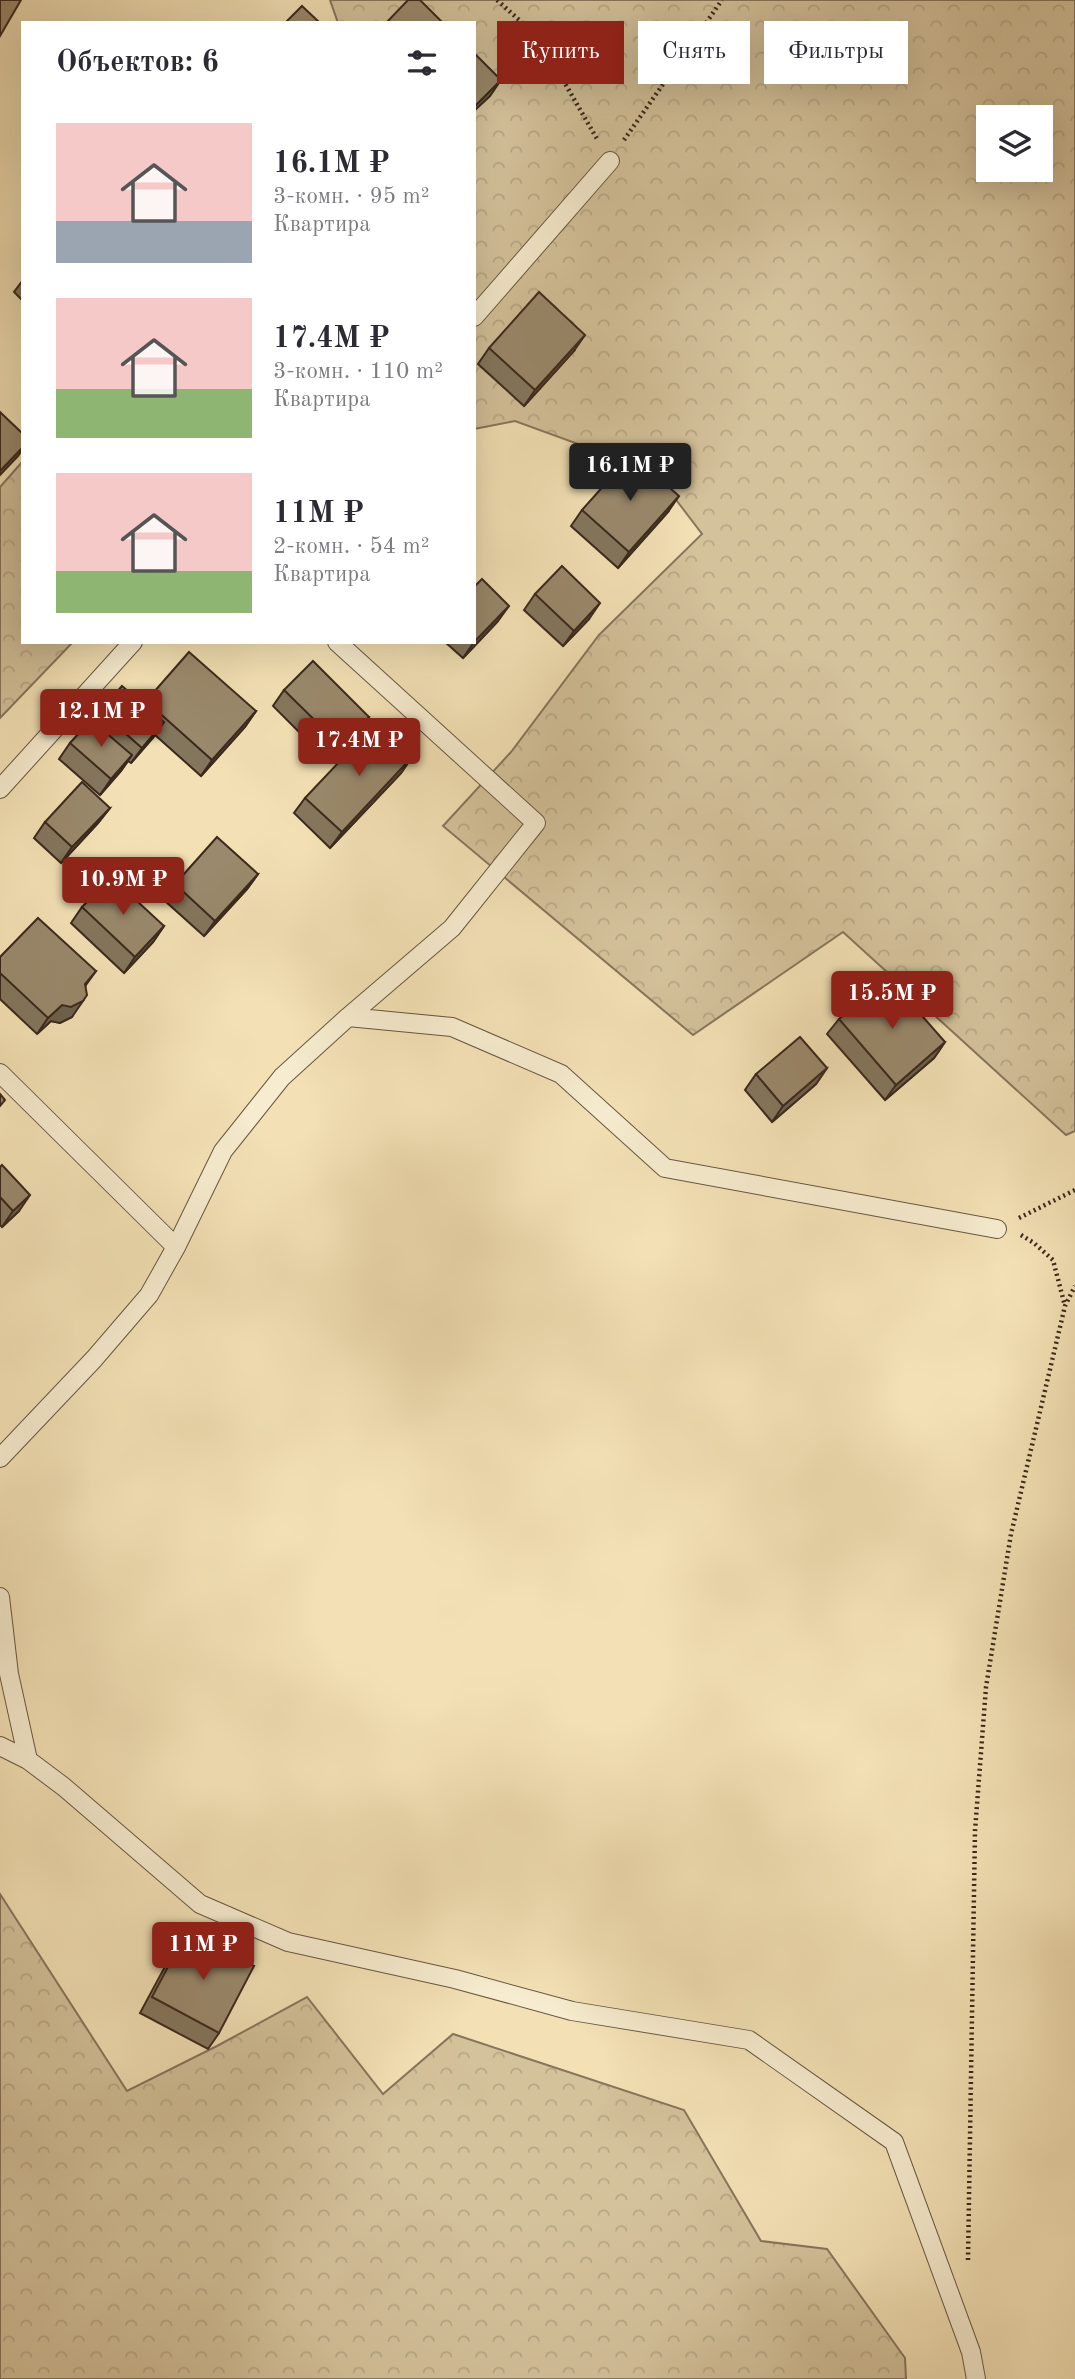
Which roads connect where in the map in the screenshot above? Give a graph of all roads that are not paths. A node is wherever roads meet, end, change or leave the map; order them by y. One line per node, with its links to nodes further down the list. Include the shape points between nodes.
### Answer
1 (610, 161): 2 (lane)
2 (476, 315)
3 (131, 644): 5 (lane)
4 (339, 644): 6 (lane, via 536,824 452,928)
5 (0, 789)
6 (348, 1017): 8 (lane, via 452,1027 562,1074 665,1168); 9 (lane, via 282,1077 223,1152)
7 (0, 1073): 9 (lane)
8 (997, 1229)
9 (176, 1247): 10 (lane, via 149,1295)
10 (0, 1458)
11 (0, 1597): 13 (lane, via 9,1674)
12 (0, 1746): 13 (lane)
13 (28, 1760): 14 (lane, via 200,1904 288,1942 572,2011 749,2040 894,2142 971,2352)
14 (976, 2379)

